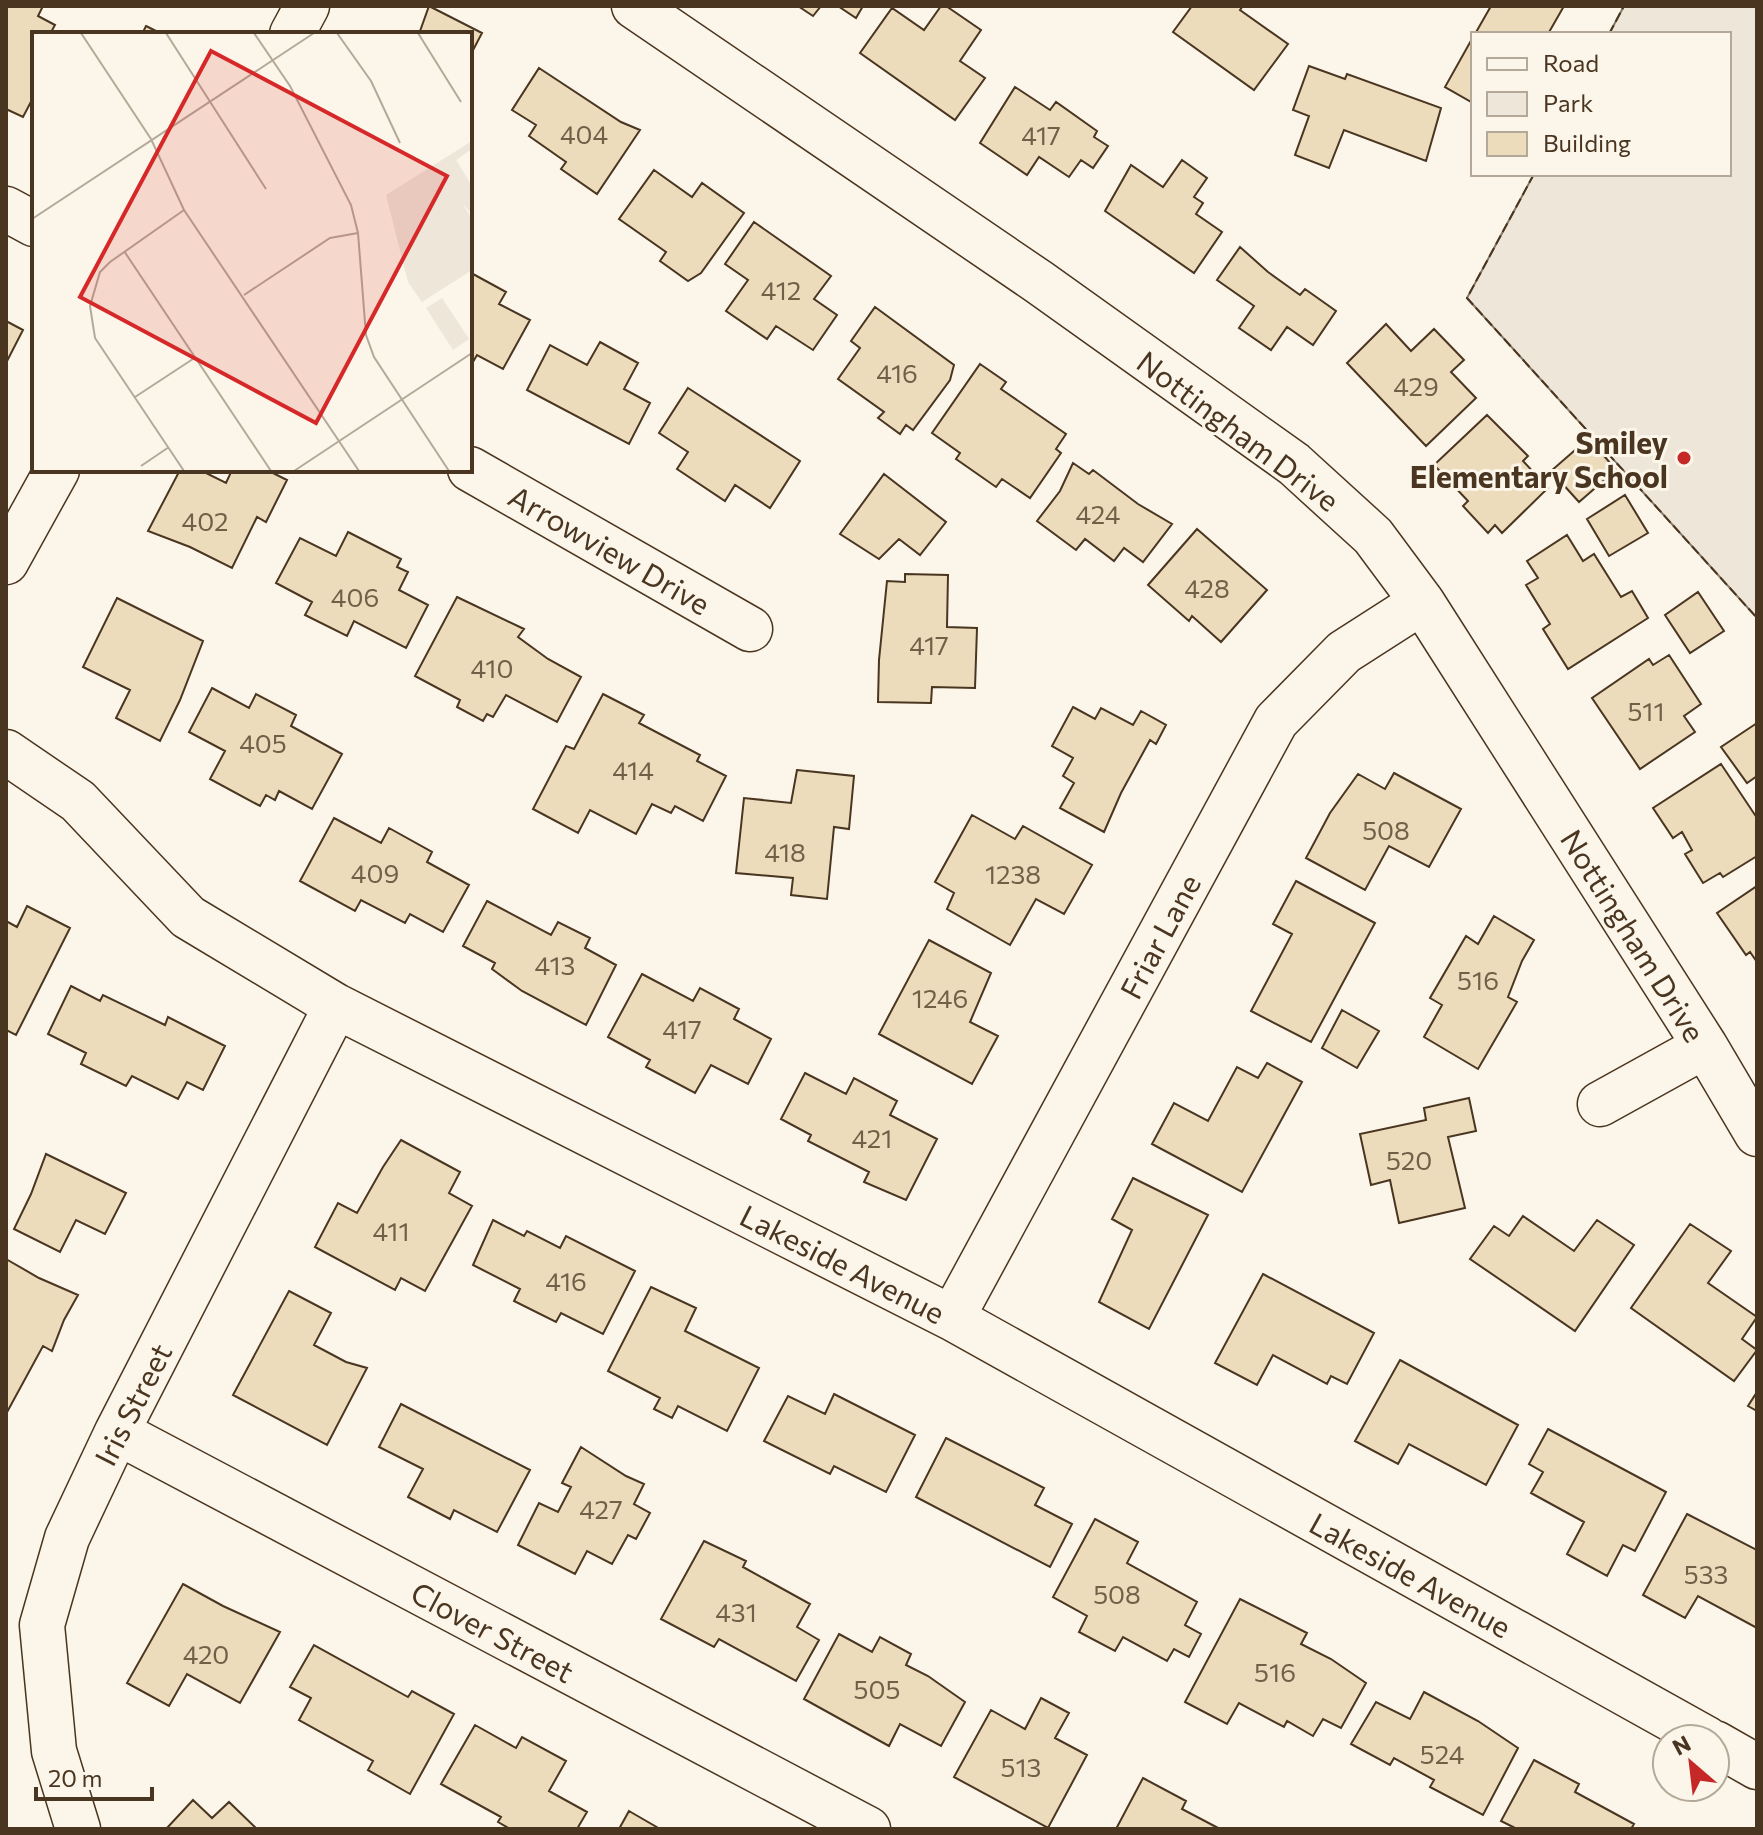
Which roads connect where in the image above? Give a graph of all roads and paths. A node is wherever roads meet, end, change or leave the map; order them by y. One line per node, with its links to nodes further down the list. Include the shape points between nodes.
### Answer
1 (307, 6): 3 (street)
2 (634, 6): 9 (street, Nottingham Drive, via 1039,282 1294,464 1373,536)
3 (293, 32)
4 (6, 209): 5 (street)
5 (32, 223)
6 (472, 470): 10 (street, Arrowview Drive)
7 (56, 472): 8 (street)
8 (6, 562)
9 (1422, 602): 13 (street, Nottingham Drive); 16 (street, Friar Lane, via 1344,652 1276,721)
10 (750, 629)
11 (6, 752): 12 (street, Lakeside Avenue, via 78,801 188,917)
12 (336, 1006): 16 (street, Lakeside Avenue); 17 (street, Iris Street)
13 (1705, 1046): 14 (street); 15 (street, Nottingham Drive)
14 (1600, 1104)
15 (1755, 1126)
16 (952, 1318): 18 (street, Lakeside Avenue)
17 (117, 1432): 21 (street, Clover Street); 22 (street, Iris Street, via 67,1538 42,1625 54,1751)
18 (1678, 1723)
19 (1731, 1752): 20 (street)
20 (1757, 1767)
21 (864, 1828)
22 (78, 1829)

